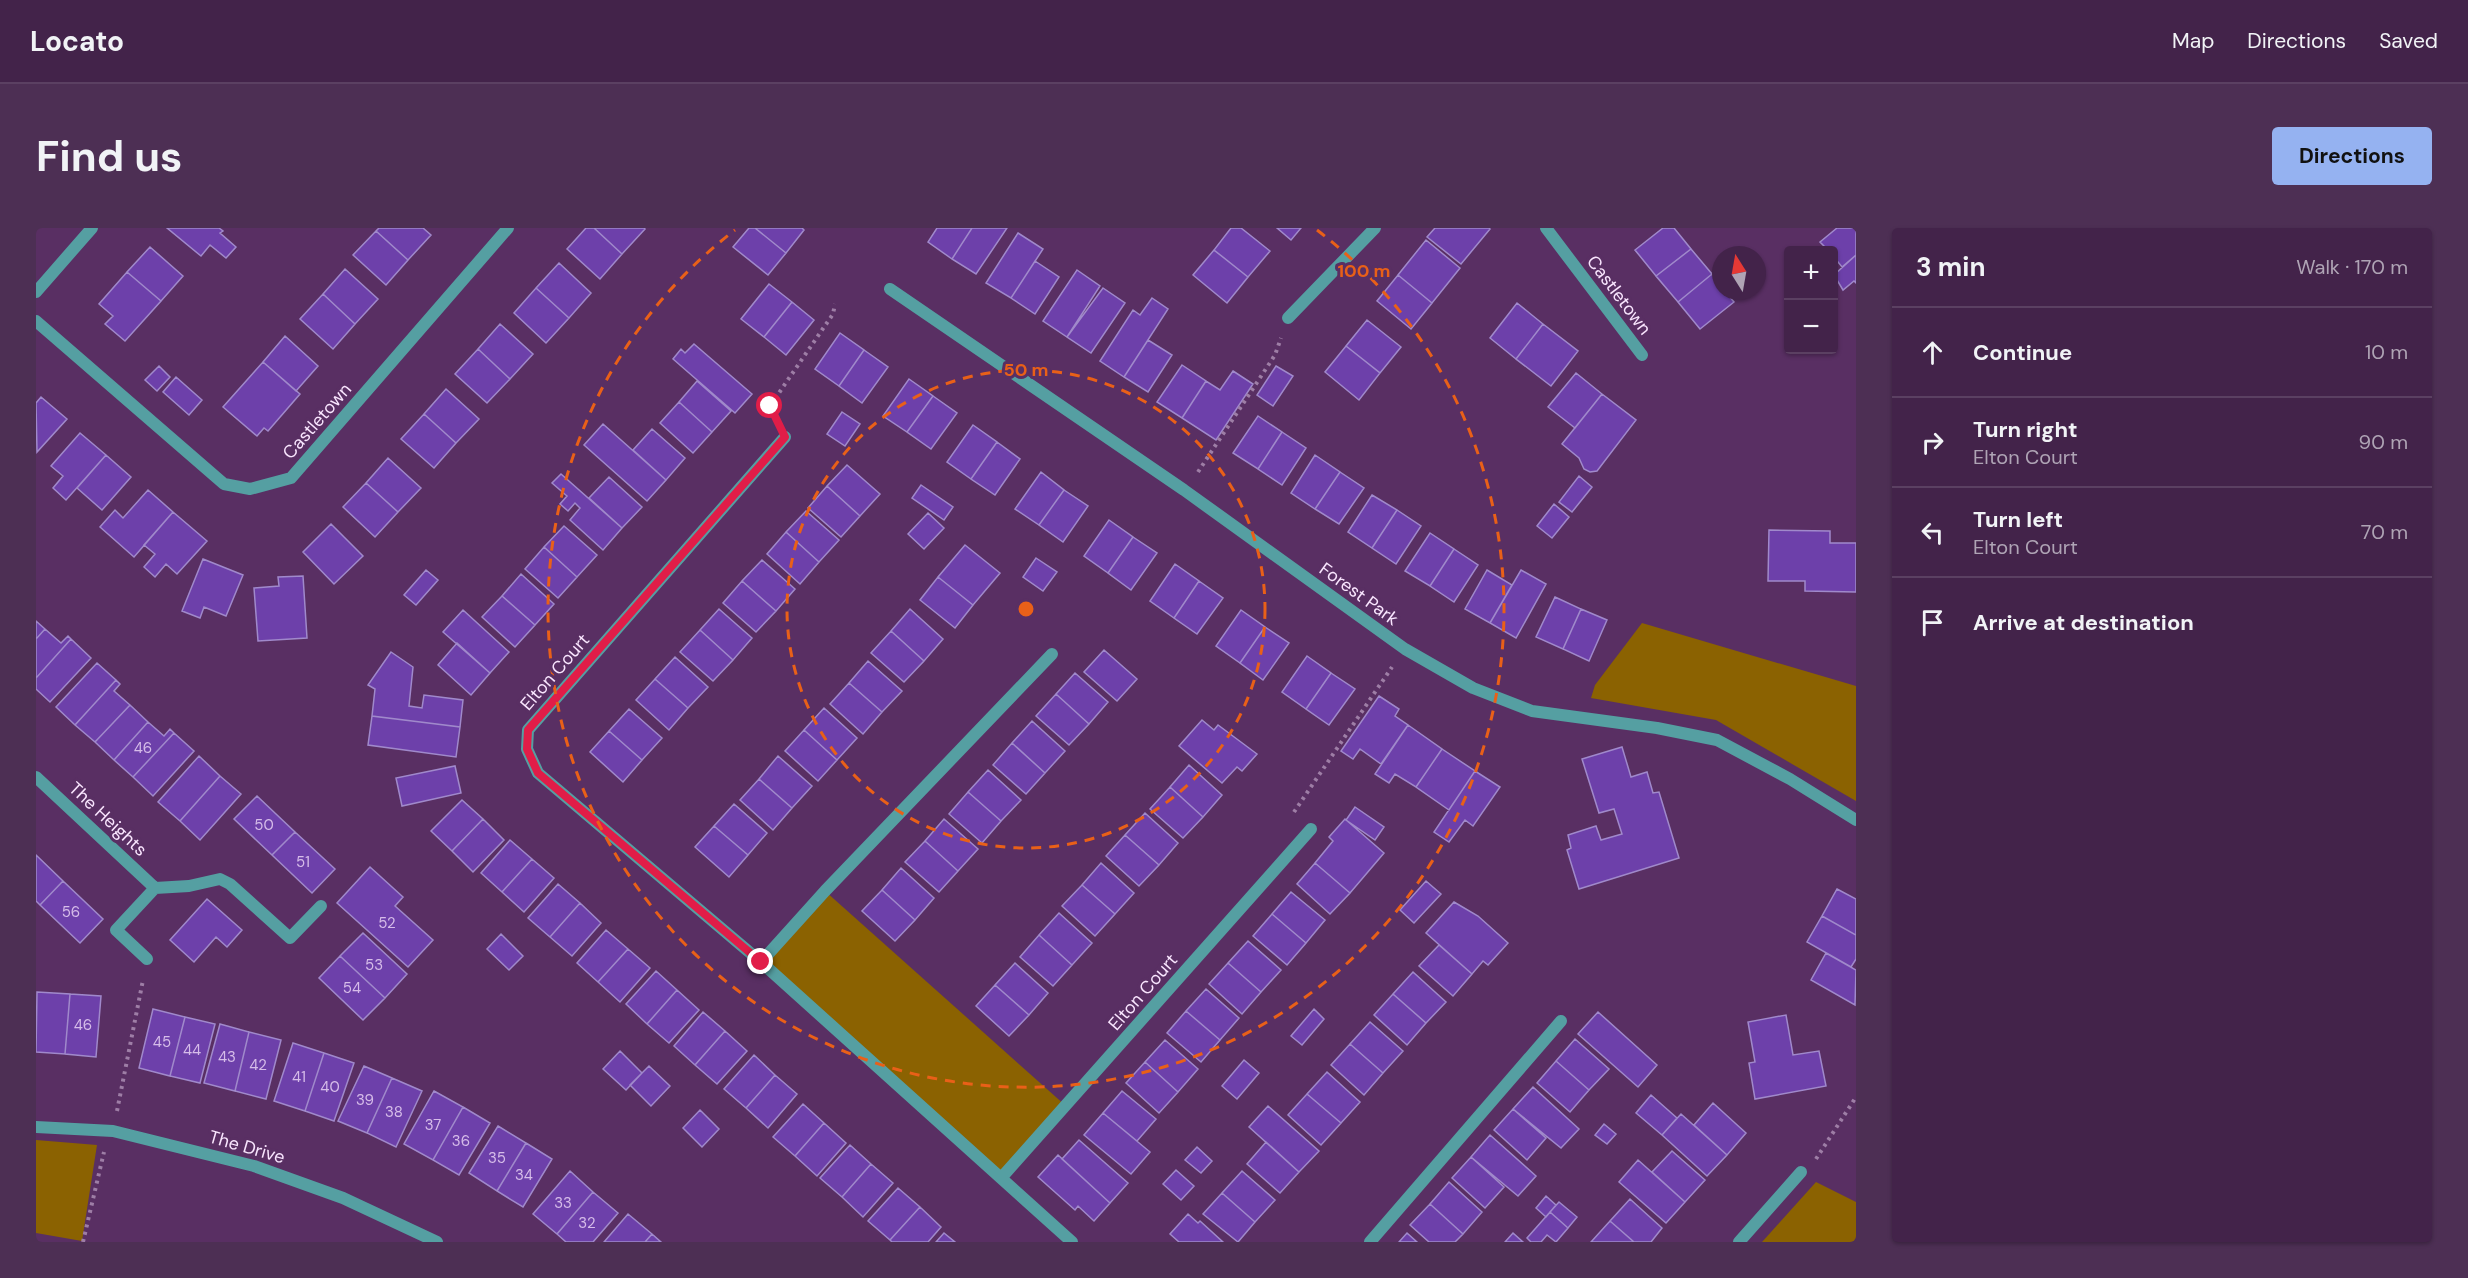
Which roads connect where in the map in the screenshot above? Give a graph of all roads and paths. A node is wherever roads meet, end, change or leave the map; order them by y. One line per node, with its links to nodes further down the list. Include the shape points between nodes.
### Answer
1 (92, 228): 6 (street)
2 (508, 228): 9 (street, Castletown, via 291,478 250,489 224,484)
3 (1375, 228): 8 (street)
4 (1546, 228): 10 (street, Castletown)
5 (890, 289): 12 (street, Forest Park)
6 (36, 292)
7 (836, 304): 11 (path, via 770,406)
8 (1288, 318): 12 (path, via 1275,355)
9 (36, 321)
10 (1642, 354)
11 (785, 437): 21 (street, Elton Court, via 528,730 527,749 538,773)
12 (1184, 490): 13 (street, Forest Park)
13 (1405, 649): 16 (street, Forest Park, via 1473,688 1532,711 1717,740); 17 (path, via 1293,812)
14 (1052, 654): 21 (street)
15 (36, 777): 18 (street, The Heights)
16 (1856, 820)
17 (1311, 829): 27 (street, Elton Court)
18 (155, 888): 19 (street, via 220,879 231,884 290,938); 20 (street, via 116,930)
19 (321, 906)
20 (147, 959): 25 (path)
21 (761, 962): 27 (street, Elton Court)
22 (1561, 1021): 31 (street)
23 (1856, 1097): 26 (path, via 1817,1158)
24 (36, 1127): 25 (street, The Drive)
25 (113, 1131): 28 (path, via 105,1146); 29 (street, The Drive, via 254,1166 343,1198)
26 (1801, 1172): 32 (street)
27 (1002, 1177): 30 (street, Elton Court)
28 (83, 1242)
29 (437, 1242)
30 (1072, 1242)
31 (1370, 1242)
32 (1739, 1242)

